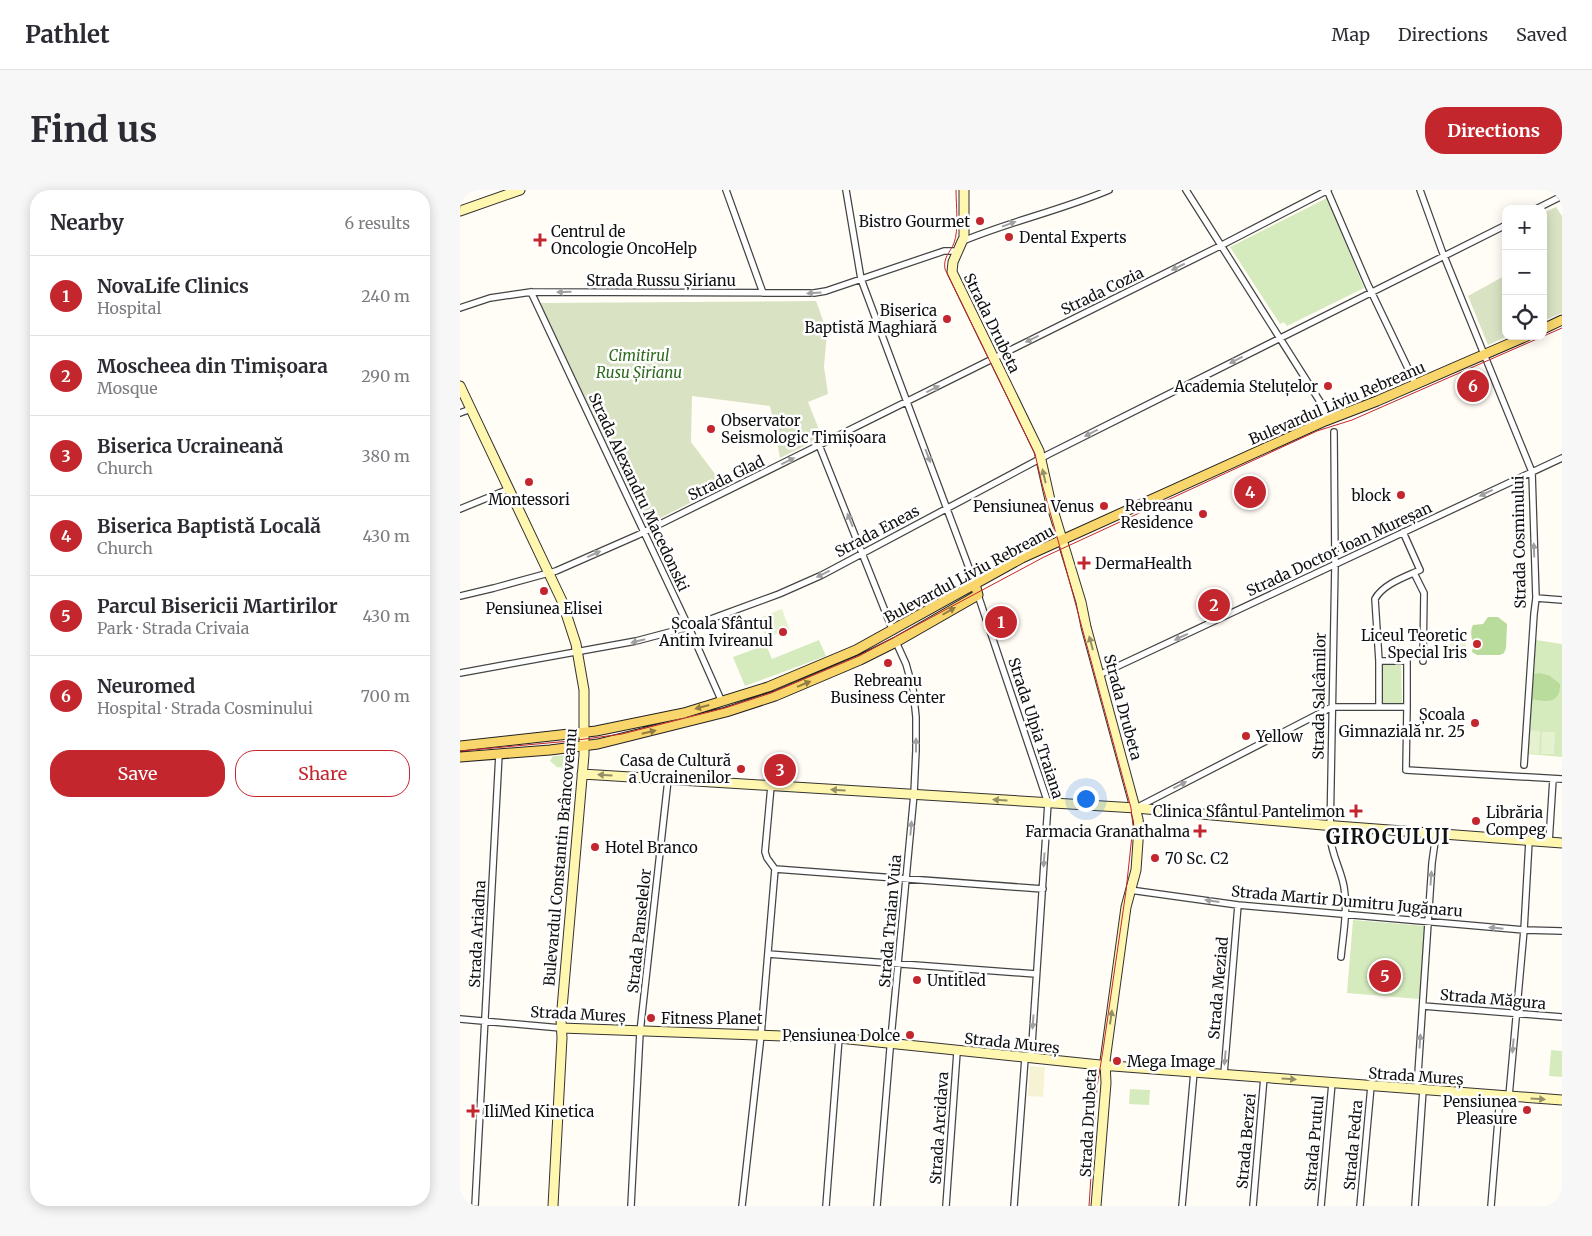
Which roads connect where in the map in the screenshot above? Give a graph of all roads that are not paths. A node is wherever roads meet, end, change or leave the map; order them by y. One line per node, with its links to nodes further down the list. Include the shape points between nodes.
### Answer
1 (520, 190): 11 (street)
2 (726, 190): 20 (street)
3 (846, 190): 17 (street, Strada Ulpia Traiana)
4 (964, 190): 13 (street)
5 (1109, 190): 13 (street, one-way to 5)
6 (1186, 190): 14 (street)
7 (1327, 190): 14 (street, Strada Cozia); 19 (street)
8 (1420, 190): 16 (street, Strada Cosminului)
9 (1562, 196): 10 (street)
10 (1544, 205)
11 (460, 211)
12 (1502, 226): 16 (street, Strada Eneas)
13 (963, 240): 15 (street, Strada Drubeta)
14 (1222, 245): 24 (street); 27 (street, Strada Cozia, one-way to 27)
15 (957, 253): 17 (street, Strada Russu Șirianu, via 944,251); 27 (street, Strada Drubeta, via 952,267 954,277)
16 (1444, 256): 19 (street, Strada Eneas); 26 (street, Strada Cosminului)
17 (861, 279): 20 (street, Strada Russu Șirianu, one-way to 20, via 814,293); 30 (street, Strada Ulpia Traiana)
18 (531, 292): 20 (street, Strada Russu Șirianu, one-way to 18); 21 (street, Strada Russu Șirianu, via 490,298); 42 (street, Strada Alexandru Macedonski)
19 (1372, 292): 24 (street, Strada Eneas); 28 (street)
20 (763, 293)
21 (460, 308)
22 (1562, 320): 23 (main road)
23 (1547, 327)
24 (1280, 338): 33 (street); 36 (street, Strada Eneas, one-way to 36)
25 (1517, 340): 26 (main road, Bulevardul Liviu Rebreanu)
26 (1485, 355): 28 (main road, Bulevardul Liviu Rebreanu); 38 (street, Strada Cosminului)
27 (994, 359): 30 (street, Strada Glad, one-way to 27); 36 (street, Strada Drubeta)
28 (1416, 385): 33 (main road, Bulevardul Liviu Rebreanu)
29 (461, 390): 31 (street, Bulevardul Constantin Brâncoveanu)
30 (908, 402): 35 (street, Strada Glad); 40 (street, Strada Ulpia Traiana, one-way to 40)
31 (471, 409): 32 (street); 39 (street, Bulevardul Constantin Brâncoveanu)
32 (460, 413)
33 (1331, 419): 44 (main road, Bulevardul Liviu Rebreanu)
34 (1334, 432): 46 (street, Strada Salcâmilor)
35 (819, 445): 42 (street, Strada Glad, one-way to 35); 45 (street, one-way to 35)
36 (1040, 458): 40 (street, Strada Eneas); 44 (street, Strada Drubeta, one-way to 36)
37 (1562, 458): 38 (street, Strada Doctor Ioan Mureșan)
38 (1532, 472): 43 (street, Strada Doctor Ioan Mureșan, one-way to 43); 52 (street, Strada Cosminului, one-way to 38)
39 (509, 490): 41 (street); 47 (street, Bulevardul Constantin Brâncoveanu)
40 (947, 508): 45 (street, Strada Eneas); 49 (street, Strada Ulpia Traiana)
41 (460, 509)
42 (643, 532): 47 (street, Strada Glad, one-way to 42); 54 (street, Strada Alexandru Macedonski)
43 (1403, 532): 46 (street, Strada Doctor Ioan Mureșan); 48 (street, via 1420,570)
44 (1063, 540): 49 (main road, Bulevardul Liviu Rebreanu); 61 (street, Strada Drubeta, one-way to 44)
45 (863, 553): 54 (street, Strada Eneas, one-way to 54, via 779,594); 55 (street)
46 (1335, 564): 61 (street, Strada Doctor Ioan Mureșan, one-way to 61); 63 (street, Strada Salcâmilor)
47 (549, 573): 51 (street, Strada Glad); 57 (street, Bulevardul Constantin Brâncoveanu, via 564,606)
48 (1414, 573): 58 (street, via 1379,592 1375,599); 59 (street, via 1424,593)
49 (975, 584): 50 (main road, Strada Ulpia Traiana); 55 (main road, Bulevardul Liviu Rebreanu)
50 (978, 595): 56 (main road, Bulevardul Liviu Rebreanu, one-way to 50); 78 (street, Strada Ulpia Traiana)
51 (460, 596)
52 (1536, 598): 53 (street); 71 (street, Strada Cosminului)
53 (1562, 600)
54 (689, 627): 57 (street, Strada Eneas, one-way to 57); 62 (street, Strada Alexandru Macedonski)
55 (893, 631): 62 (main road, Bulevardul Liviu Rebreanu, via 808,672)
56 (896, 642): 68 (main road, Bulevardul Liviu Rebreanu, one-way to 56, via 717,715 775,696); 77 (street, Strada Traian Vuia, one-way to 56, via 916,725 913,689)
57 (577, 653): 60 (street, Strada Eneas); 66 (street, Bulevardul Constantin Brâncoveanu, via 584,690)
58 (1379, 661): 64 (street); 65 (street, via 1407,661)
59 (1423, 661)
60 (460, 673)
61 (1099, 675): 79 (street, Strada Drubeta)
62 (722, 702): 66 (main road, Bulevardul Liviu Rebreanu, one-way to 66, via 658,719)
63 (1332, 707): 64 (street); 79 (street, one-way to 63); 80 (street, Strada Salcâmilor)
64 (1379, 707): 65 (street)
65 (1407, 707): 73 (street, via 1406,770)
66 (585, 732): 67 (main road, Bulevardul Liviu Rebreanu); 68 (street, Bulevardul Constantin Brâncoveanu)
67 (460, 746)
68 (585, 746): 69 (main road, Bulevardul Liviu Rebreanu); 72 (street, Bulevardul Constantin Brâncoveanu)
69 (499, 754): 70 (main road, Bulevardul Liviu Rebreanu); 102 (street, Strada Ariadna)
70 (460, 757)
71 (1524, 765)
72 (582, 774): 75 (street, one-way to 72); 103 (street, Bulevardul Constantin Brâncoveanu)
73 (1553, 779): 74 (street); 83 (street)
74 (1562, 779)
75 (668, 780): 76 (street); 104 (street, Strada Panselelor)
76 (771, 786): 77 (street, one-way to 76); 85 (street, via 765,852)
77 (914, 794): 78 (street, one-way to 77); 86 (street, Strada Traian Vuia, one-way to 77)
78 (1048, 803): 79 (street); 87 (street, Strada Ulpia Traiana, one-way to 87)
79 (1136, 808): 80 (street); 88 (street, Strada Drubeta, via 1139,827 1136,870)
80 (1330, 826): 81 (street); 90 (street, Strada Salcâmilor, via 1331,845 1344,889)
81 (1436, 834): 82 (street); 91 (street, one-way to 81)
82 (1529, 840): 83 (street); 92 (street)
83 (1549, 842): 84 (street)
84 (1562, 843)
85 (775, 869): 86 (street); 94 (street)
86 (907, 878): 87 (street); 96 (street, Strada Traian Vuia)
87 (1042, 889): 97 (street, Strada Ulpia Traiana)
88 (1130, 890): 89 (street, Strada Martir Dumitru Jugănaru, one-way to 88); 110 (street, Strada Drubeta, one-way to 88)
89 (1238, 905): 90 (street, Strada Martir Dumitru Jugănaru); 112 (street, Strada Meziad, one-way to 112)
90 (1345, 914): 91 (street, Strada Martir Dumitru Jugănaru); 95 (street, Strada Salcâmilor)
91 (1429, 922): 92 (street, Strada Martir Dumitru Jugănaru, one-way to 91); 98 (street)
92 (1524, 930): 93 (street, Strada Martir Dumitru Jugănaru); 99 (street)
93 (1562, 932)
94 (768, 954): 96 (street); 105 (street)
95 (1342, 957)
96 (898, 963): 97 (street); 107 (street, Strada Traian Vuia)
97 (1036, 974): 109 (street, Strada Ulpia Traiana, one-way to 109)
98 (1423, 1006): 99 (street, Strada Măgura); 116 (street, one-way to 98)
99 (1516, 1014): 100 (street, Strada Măgura); 117 (street, one-way to 117)
100 (1562, 1017)
101 (460, 1019): 102 (street, Strada Mureș)
102 (484, 1021): 103 (street, Strada Mureș); 119 (street, Strada Ariadna)
103 (561, 1028): 104 (street, Strada Mureș); 120 (street, Bulevardul Constantin Brâncoveanu)
104 (640, 1032): 105 (street, Strada Mureș); 121 (street, Strada Panselelor)
105 (762, 1036): 106 (street, Strada Mureș); 122 (street)
106 (839, 1038): 107 (street, Strada Mureș); 123 (street)
107 (890, 1044): 108 (street, Strada Mureș); 124 (street, Strada Traian Vuia)
108 (957, 1052): 109 (street, Strada Mureș); 125 (street, Strada Arcidava)
109 (1028, 1058): 110 (street, Strada Mureș); 126 (street, Strada Ulpia Traiana)
110 (1105, 1066): 111 (street, Strada Mureș); 127 (street, Strada Drubeta)
111 (1194, 1072): 112 (street, Strada Mureș); 128 (street)
112 (1224, 1074): 113 (street, Strada Mureș)
113 (1264, 1077): 114 (street, Strada Mureș, one-way to 114); 129 (street, Strada Berzei)
114 (1332, 1082): 115 (street, Strada Mureș); 130 (street, Strada Prutul)
115 (1371, 1086): 116 (street, Strada Mureș); 131 (street, Strada Fedra)
116 (1420, 1089): 117 (street, Strada Mureș); 132 (street)
117 (1504, 1096): 118 (street, Strada Mureș, one-way to 118); 133 (street)
118 (1562, 1100)
119 (475, 1206)
120 (553, 1206)
121 (631, 1206)
122 (742, 1206)
123 (826, 1206)
124 (877, 1206)
125 (946, 1206)
126 (1014, 1206)
127 (1096, 1206)
128 (1182, 1206)
129 (1253, 1206)
130 (1321, 1206)
131 (1360, 1206)
132 (1415, 1206)
133 (1491, 1206)

